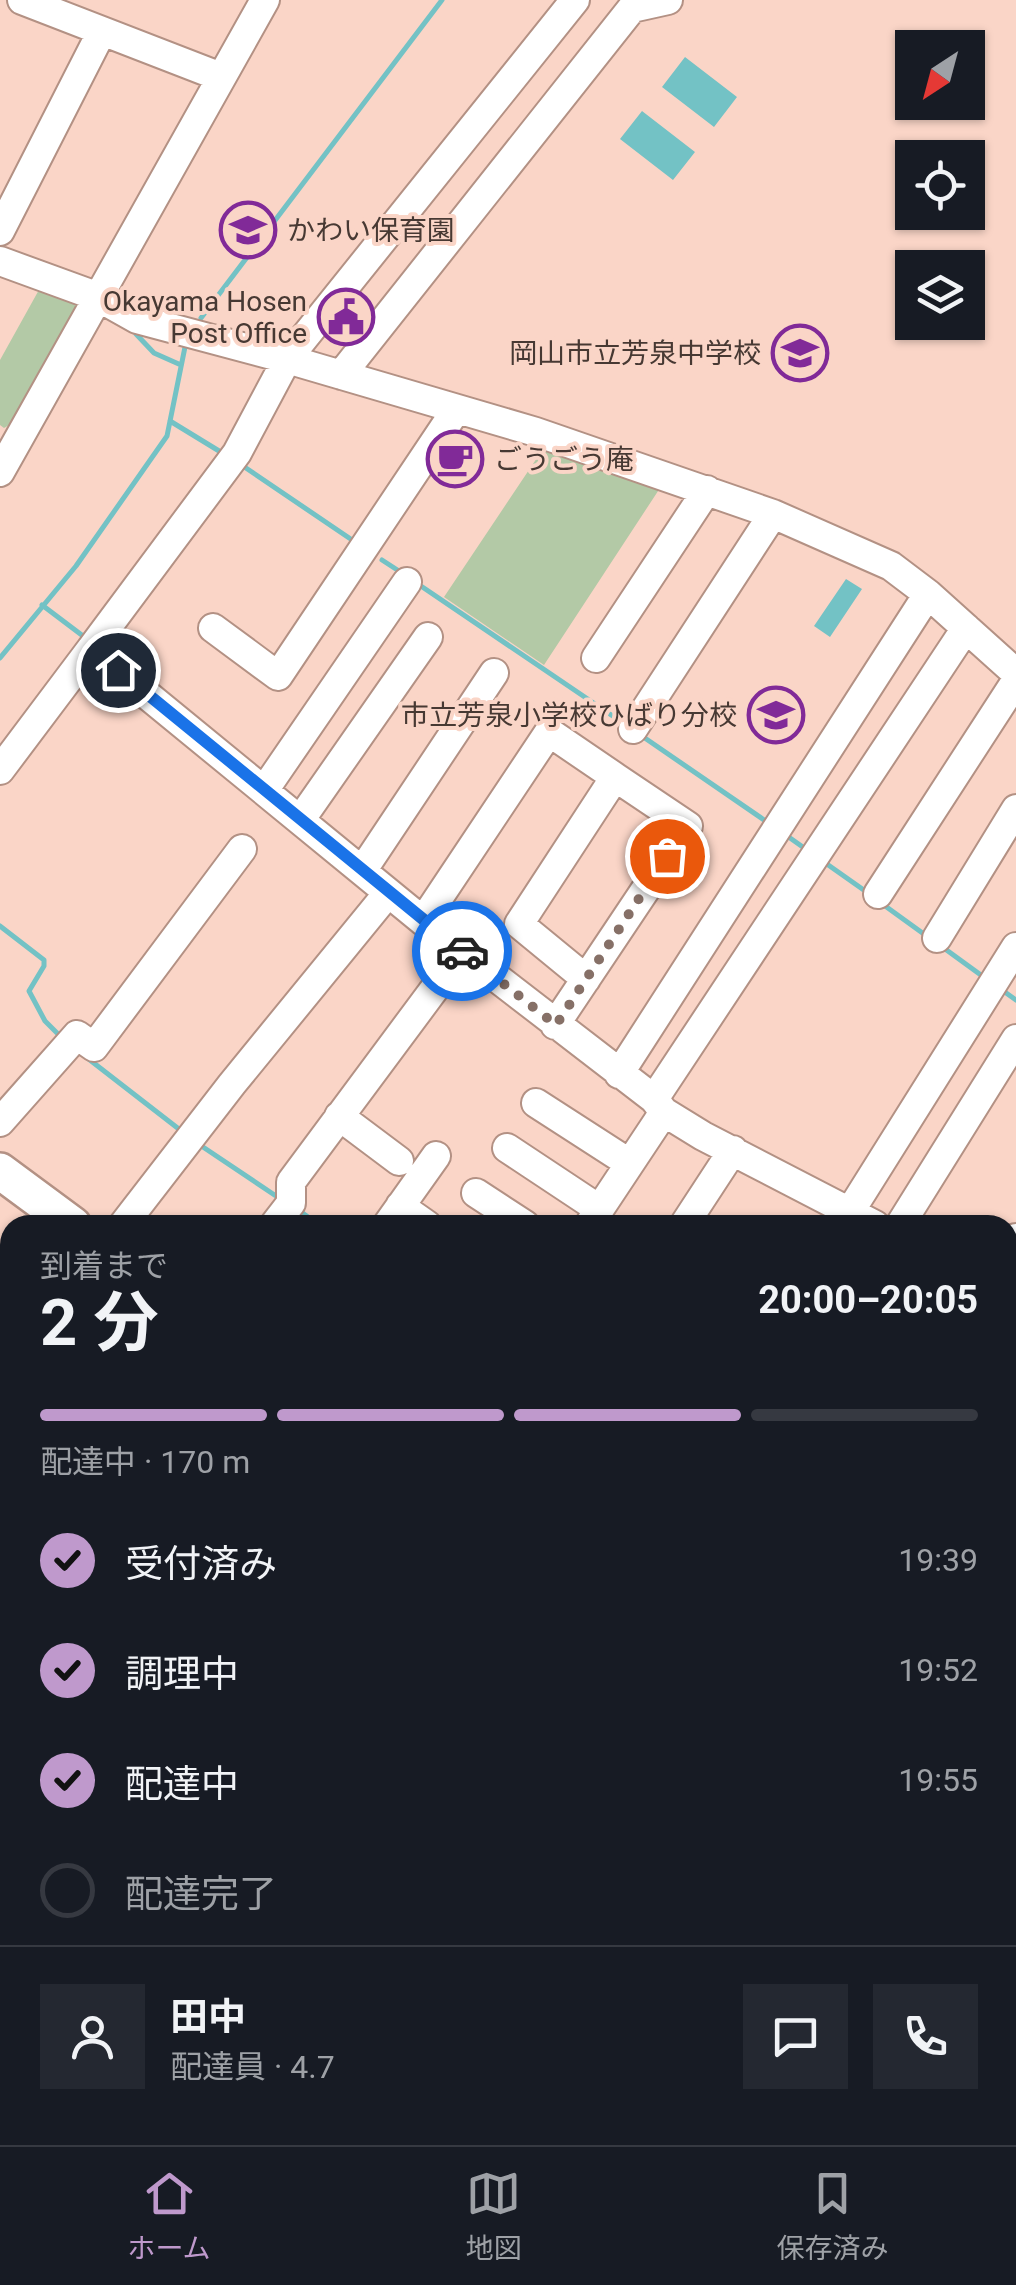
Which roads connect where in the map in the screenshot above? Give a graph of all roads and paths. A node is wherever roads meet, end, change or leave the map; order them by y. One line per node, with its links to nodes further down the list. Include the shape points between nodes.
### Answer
1 (265, 0): 6 (street)
2 (575, 0): 10 (street)
3 (666, 1): 11 (street, via 632,8)
4 (38, 3): 5 (street)
5 (102, 31): 6 (street); 7 (street)
6 (221, 78): 9 (street)
7 (0, 232)
8 (0, 261): 9 (street)
9 (96, 296): 10 (street, via 136,320); 13 (street)
10 (288, 359): 11 (street); 21 (street, via 237,453)
11 (341, 374): 12 (street)
12 (456, 410): 14 (street); 18 (street, via 278,676)
13 (0, 472)
14 (707, 490): 15 (street); 22 (street)
15 (773, 514): 17 (street, via 890,566); 25 (street)
16 (407, 582): 28 (street)
17 (928, 594): 19 (street); 31 (street)
18 (213, 628)
19 (966, 628): 24 (street); 33 (street)
20 (428, 637): 30 (street)
21 (91, 650): 26 (street); 28 (street)
22 (596, 658)
23 (494, 673): 34 (street)
24 (1016, 677): 36 (street)
25 (633, 728)
26 (0, 770)
27 (616, 776): 37 (street, via 549,732); 41 (street, via 519,924); 41 (street, via 688,826)
28 (268, 785): 30 (street)
29 (1016, 809): 38 (street)
30 (304, 815): 34 (street)
31 (775, 832): 33 (street); 44 (street)
32 (242, 849): 48 (street, via 94,1047 77,1035)
33 (812, 857): 46 (street)
34 (365, 866): 35 (street)
35 (388, 893): 37 (street); 60 (street)
36 (878, 894)
37 (424, 921): 42 (street)
38 (938, 938)
39 (1016, 947): 56 (street)
40 (447, 972): 47 (street)
41 (586, 979): 42 (street)
42 (556, 1025): 44 (street)
43 (1016, 1039): 65 (street)
44 (619, 1074): 46 (street)
45 (536, 1103): 52 (street)
46 (659, 1105): 50 (street); 52 (street)
47 (339, 1116): 53 (street); 58 (street, via 291,1182)
48 (0, 1122)
49 (507, 1148): 57 (street)
50 (733, 1150): 63 (street); 64 (street)
51 (436, 1156): 61 (street)
52 (622, 1158): 57 (street)
53 (398, 1161)
54 (0, 1172): 59 (main road)
55 (476, 1193): 62 (street)
56 (856, 1202)
57 (592, 1210)
58 (285, 1212)
59 (59, 1215)
60 (131, 1215)
61 (393, 1215)
62 (509, 1215)
63 (691, 1215)
64 (856, 1215)
65 (906, 1215)

